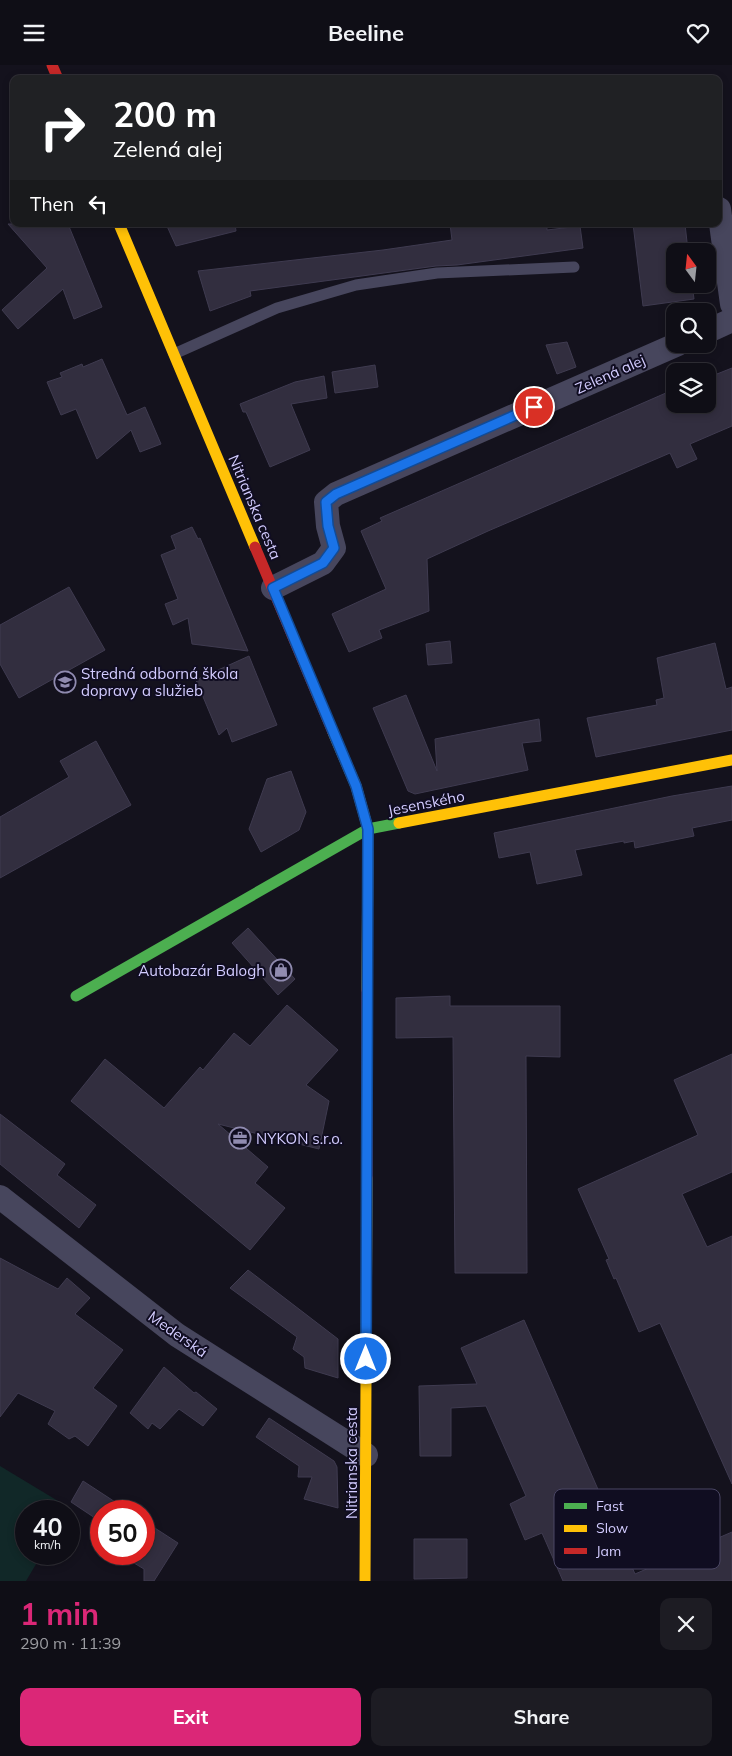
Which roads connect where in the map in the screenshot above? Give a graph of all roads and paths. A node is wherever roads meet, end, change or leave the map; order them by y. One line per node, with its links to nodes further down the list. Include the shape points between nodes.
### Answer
1 (120, 227): 8 (main road, Nitrianska cesta)
2 (721, 227): 4 (street)
3 (574, 267): 8 (lane, via 437,273 356,285 277,308)
4 (732, 304)
5 (732, 320): 6 (street)
6 (716, 327)
7 (666, 349): 9 (street, Zelená alej, via 336,494 326,502 334,548 323,563)
8 (174, 354): 9 (main road, Nitrianska cesta)
9 (273, 588): 11 (main road, Nitrianska cesta, via 356,786)
10 (732, 760): 11 (main road, Jesenského)
11 (368, 829): 12 (main road, Jesenského); 14 (main road, Nitrianska cesta)
12 (76, 996)
13 (0, 1197): 14 (street, Mederská, via 177,1335)
14 (366, 1455): 15 (main road, Nitrianska cesta)
15 (365, 1581)

